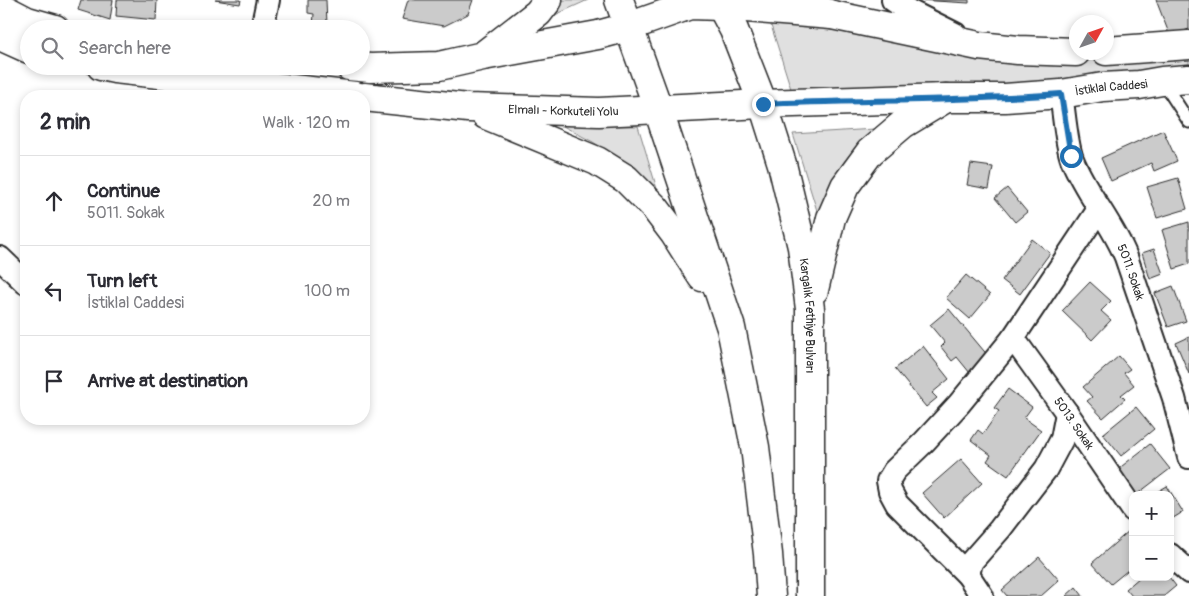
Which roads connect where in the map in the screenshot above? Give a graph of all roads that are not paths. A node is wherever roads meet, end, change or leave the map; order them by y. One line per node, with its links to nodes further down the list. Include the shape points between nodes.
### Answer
1 (268, 0): 10 (street)
2 (548, 0): 18 (main road, via 538,13)
3 (618, 0): 11 (main road)
4 (793, 0): 8 (main road)
5 (892, 1): 15 (street)
6 (719, 3): 8 (main road); 11 (main road, via 690,5); 28 (main road, Kargalık Fethiye Bulvarı, via 737,38)
7 (0, 7): 9 (main road)
8 (832, 15): 15 (main road)
9 (25, 20)
10 (264, 20)
11 (628, 27): 18 (main road, via 561,43); 27 (main road)
12 (0, 36): 14 (main road)
13 (1189, 44): 16 (main road)
14 (20, 45)
15 (980, 46): 17 (main road)
16 (1114, 50)
17 (1069, 52)
18 (483, 56): 19 (main road, via 439,66)
19 (370, 68)
20 (164, 75): 23 (main road)
21 (1189, 79): 22 (main road, İstiklal Caddesi)
22 (1162, 81): 24 (main road, İstiklal Caddesi); 30 (lane)
23 (300, 90)
24 (1061, 94): 26 (main road, İstiklal Caddesi); 31 (street, 5011. Sokak, via 1071,156)
25 (370, 98): 29 (main road, Elmalı - Korkuteli Yolu)
26 (946, 98): 28 (main road, İstiklal Caddesi); 34 (main road, via 902,124 870,152 845,186 831,218)
27 (655, 101): 28 (main road, Elmalı - Korkuteli Yolu); 29 (main road, Elmalı - Korkuteli Yolu, via 599,112); 35 (main road)
28 (763, 104): 34 (main road, Kargalık Fethiye Bulvarı, via 782,164 802,247)
29 (468, 108): 35 (main road, via 597,161 626,179 674,232)
30 (1189, 122)
31 (1099, 209): 36 (street); 38 (street, 5011. Sokak, via 1118,237 1126,257 1174,398)
32 (0, 258): 33 (street)
33 (20, 277)
34 (810, 309): 44 (main road, Kargalık Fethiye Bulvarı)
35 (731, 328): 43 (main road, via 755,446)
36 (1013, 338): 37 (street, 5013. Sokak); 42 (street, via 960,404 888,481 897,504)
37 (1067, 413): 39 (street, 5013. Sokak); 42 (street, via 1062,439 1046,469 971,562)
38 (1189, 457)
39 (1129, 504)
40 (1174, 559): 41 (street)
41 (1189, 572)
42 (968, 575): 45 (street)
43 (771, 596)
44 (810, 596)
45 (982, 596)

